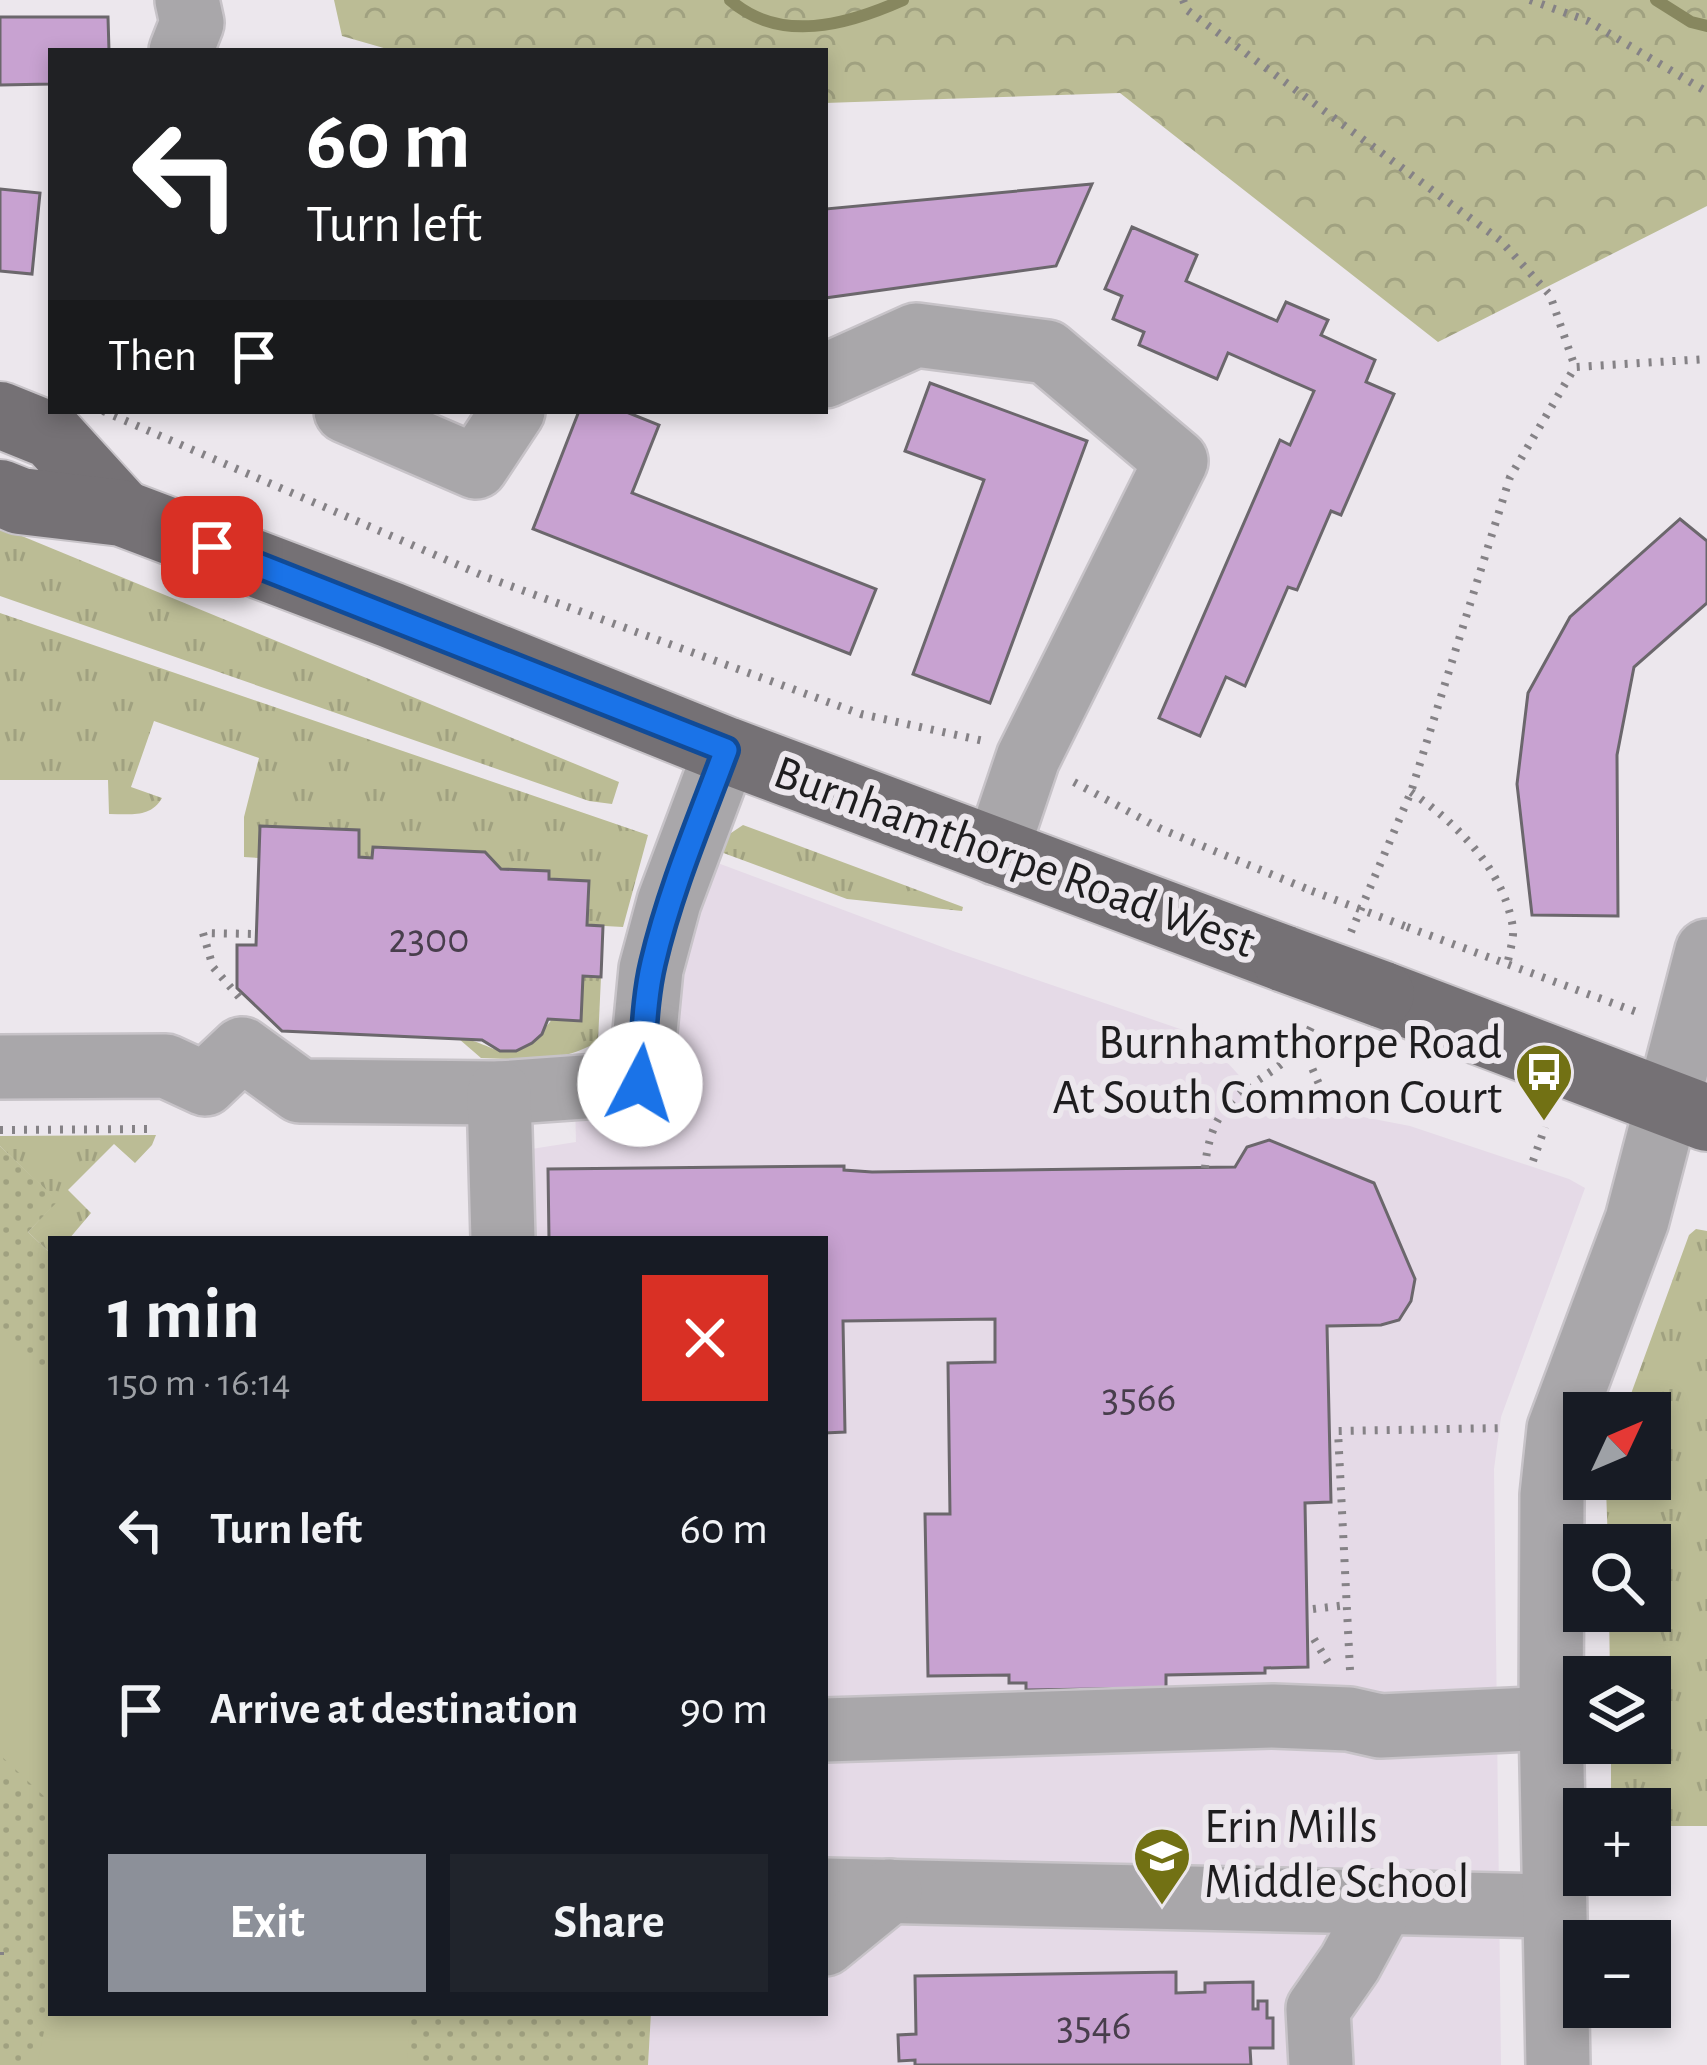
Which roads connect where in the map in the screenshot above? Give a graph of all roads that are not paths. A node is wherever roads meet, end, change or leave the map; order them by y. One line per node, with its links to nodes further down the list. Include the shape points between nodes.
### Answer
1 (187, 0): 2 (street, via 192,23)
2 (182, 48)
3 (828, 375): 10 (street, via 916,335 1047,352 1176,461 1028,758)
4 (353, 414): 5 (street, via 476,467)
5 (511, 414)
6 (0, 415): 8 (main road, Burnhamthorpe Road West, via 52,436)
7 (0, 493): 8 (main road, Burnhamthorpe Road West)
8 (122, 513): 9 (main road, Burnhamthorpe Road West)
9 (726, 750): 10 (main road, Burnhamthorpe Road West); 13 (street, via 669,902 652,969 640,1084)
10 (996, 853): 14 (main road, Burnhamthorpe Road West)
11 (1707, 951): 14 (street)
12 (0, 1067): 13 (street, via 166,1066 205,1084 242,1048 300,1091)
13 (499, 1093): 15 (street)
14 (1687, 1111): 16 (street, via 1559,1429)
15 (503, 1236)
16 (1551, 1718): 17 (street, via 1381,1726 1273,1716); 21 (street)
17 (828, 1730)
18 (828, 1891): 19 (street)
19 (890, 1891): 20 (street); 22 (street)
20 (1382, 1904): 21 (street); 23 (street, via 1318,2009)
21 (1554, 1906): 24 (street)
22 (828, 1942)
23 (1321, 2065)
24 (1558, 2065)

